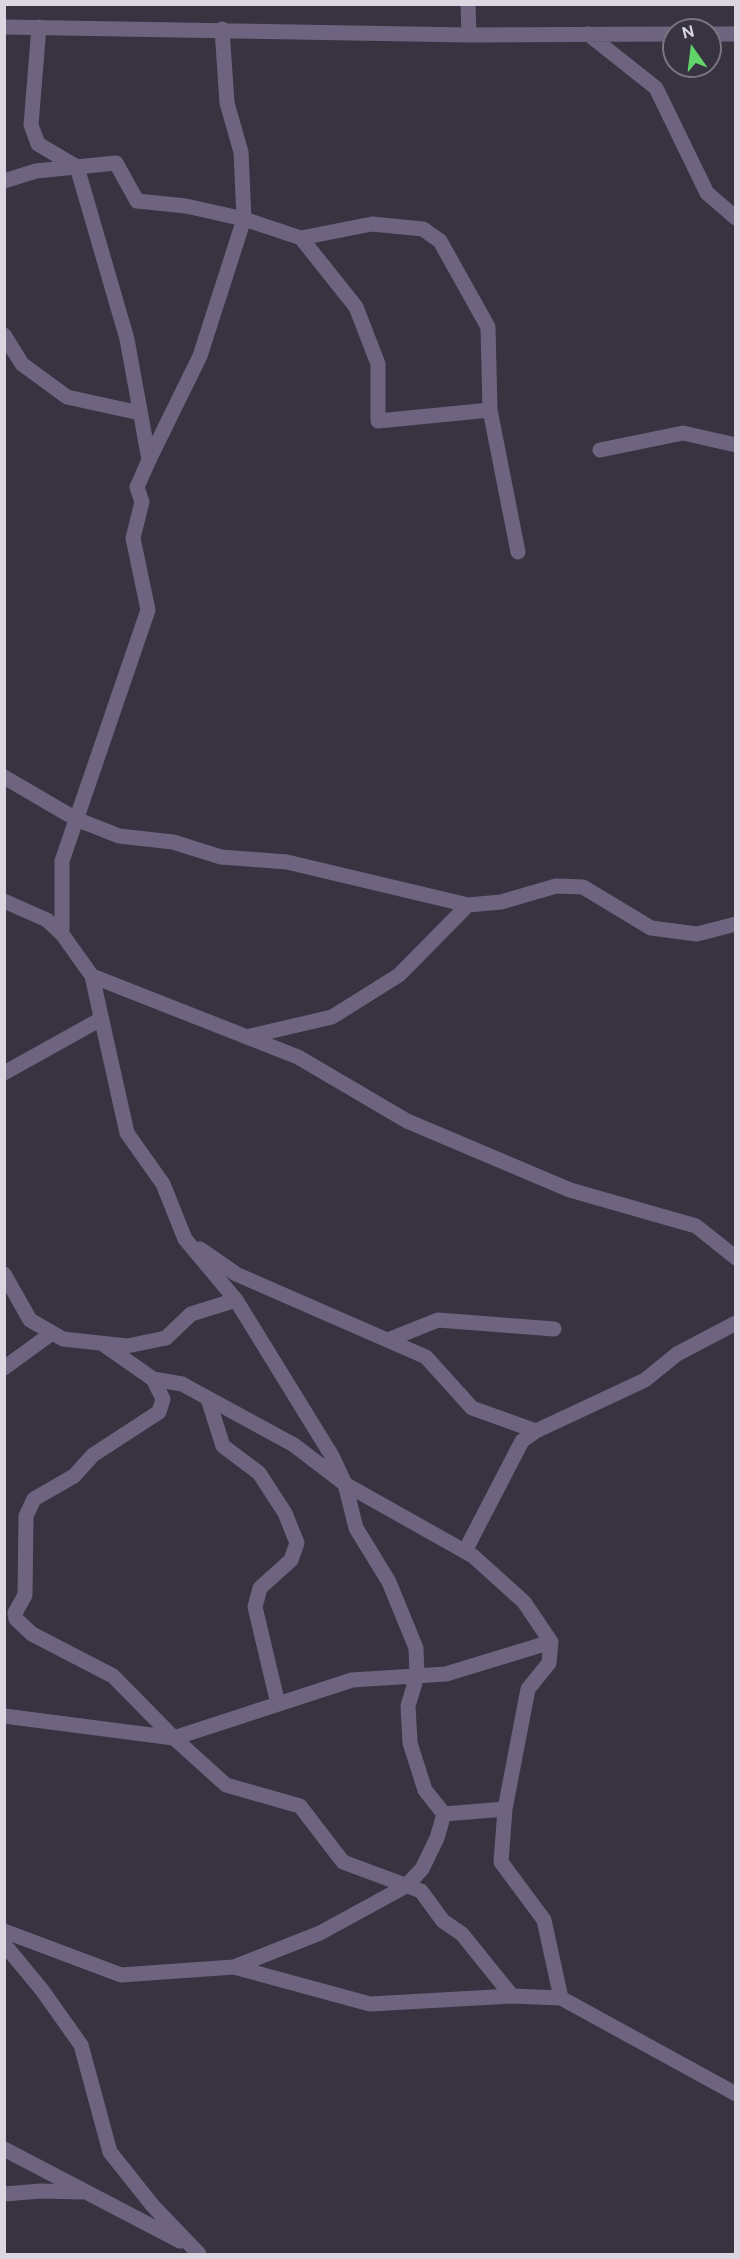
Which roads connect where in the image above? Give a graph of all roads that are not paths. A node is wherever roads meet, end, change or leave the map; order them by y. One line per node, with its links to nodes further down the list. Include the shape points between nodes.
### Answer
1 (468, 4): 7 (street)
2 (4, 27): 3 (street)
3 (39, 27): 4 (street); 8 (street, via 31,125 38,144)
4 (222, 29): 7 (street); 11 (street, via 227,103 241,152)
5 (588, 34): 6 (street); 7 (street); 10 (street, via 656,88 707,193)
6 (662, 34)
7 (470, 35)
8 (77, 167): 9 (street, via 36,171); 11 (street, via 116,163 137,201 186,206); 15 (street, via 127,339)
9 (4, 181)
10 (735, 218)
11 (244, 219): 12 (street); 18 (street, via 200,356)
12 (301, 238): 14 (street, via 356,307 378,364 378,421); 14 (street, via 372,225 423,228 440,241 488,327)
13 (4, 335): 15 (street, via 22,364 67,397)
14 (490, 410): 19 (street)
15 (140, 413): 18 (street)
16 (735, 445): 17 (street, via 682,433)
17 (600, 450)
18 (149, 460): 21 (street, via 137,487 142,502 133,538 148,610)
19 (518, 552)
20 (4, 777): 21 (street)
21 (76, 819): 23 (street, via 119,836 172,842 221,857 287,862); 25 (street, via 62,861)
22 (4, 900): 25 (street, via 47,920)
23 (468, 905): 24 (street, via 501,902 556,886 583,887 651,928 697,934); 28 (street, via 399,975 332,1017)
24 (735, 924)
25 (63, 934): 26 (street)
26 (92, 976): 27 (street); 28 (street)
27 (101, 1019): 29 (street); 30 (street, via 128,1133 163,1184)
28 (246, 1037): 31 (street, via 298,1057 407,1121 570,1190 696,1226)
29 (4, 1073)
30 (185, 1239): 33 (street); 37 (street, via 236,1274)
31 (735, 1258)
32 (4, 1274): 36 (street, via 30,1320)
33 (236, 1300): 38 (street, via 192,1314 166,1338 127,1346); 43 (street, via 332,1456)
34 (735, 1323): 42 (street, via 677,1354 645,1380)
35 (554, 1329): 37 (street, via 438,1320)
36 (52, 1333): 38 (street, via 63,1339); 39 (street)
37 (388, 1340): 42 (street, via 426,1356 472,1408)
38 (103, 1344): 40 (street)
39 (4, 1368)
40 (153, 1379): 41 (street, via 182,1384); 49 (street, via 163,1399 159,1412 93,1455 74,1476 34,1499 26,1516 25,1595 15,1613 32,1634 112,1677)
41 (208, 1399): 43 (street, via 294,1445); 47 (street, via 223,1446 259,1473 285,1513 297,1543 291,1560 260,1588 255,1607)
42 (536, 1431): 44 (street, via 522,1441)
43 (345, 1484): 44 (street); 46 (street, via 356,1528 389,1582 416,1648)
44 (465, 1551): 45 (street, via 524,1602)
45 (551, 1642): 46 (street, via 446,1674); 50 (street, via 549,1663 528,1689)
46 (417, 1676): 47 (street, via 352,1680); 51 (street, via 408,1706 410,1743 425,1791)
47 (279, 1704): 49 (street)
48 (4, 1716): 49 (street)
49 (174, 1738): 52 (street, via 226,1785 300,1806 343,1862)
50 (505, 1809): 51 (street); 57 (street, via 501,1862 544,1920)
51 (444, 1814): 52 (street, via 422,1869)
52 (405, 1886): 55 (street, via 320,1933); 56 (street, via 421,1891 443,1921 462,1934)
53 (4, 1931): 55 (street, via 121,1975)
54 (4, 1944): 62 (street, via 81,2045 110,2152)
55 (234, 1967): 56 (street, via 370,2004)
56 (512, 1996): 57 (street)
57 (561, 1998): 58 (street)
58 (735, 2094)
59 (4, 2149): 60 (street)
60 (86, 2192): 61 (street); 62 (street)
61 (4, 2194)
62 (195, 2251)

